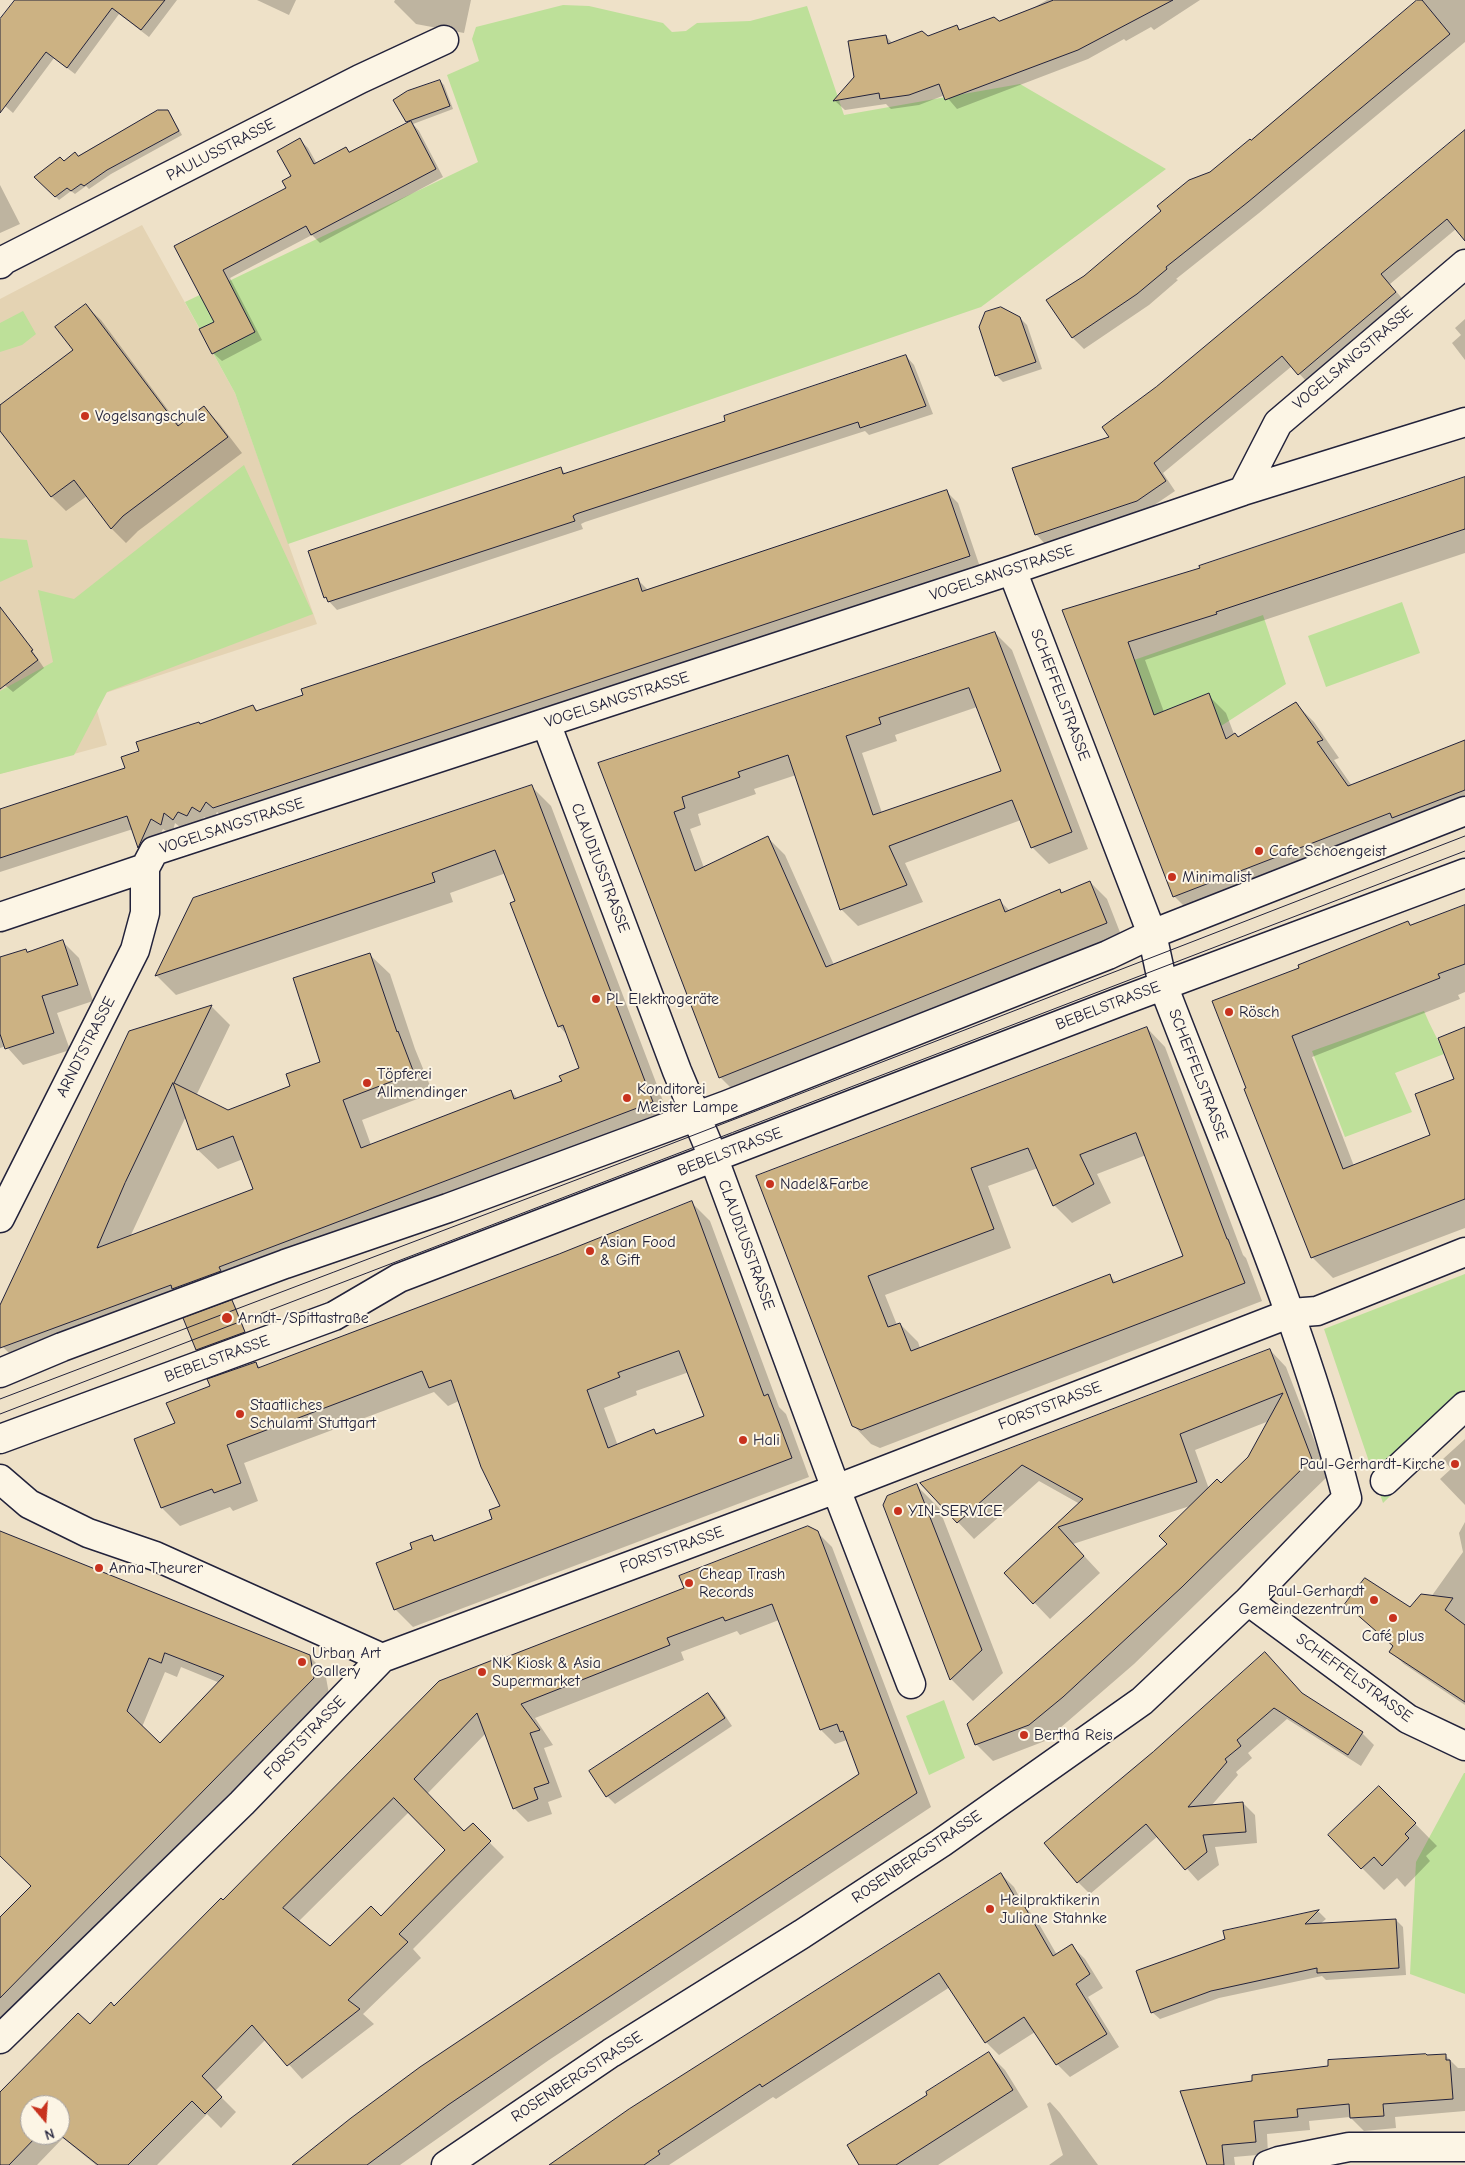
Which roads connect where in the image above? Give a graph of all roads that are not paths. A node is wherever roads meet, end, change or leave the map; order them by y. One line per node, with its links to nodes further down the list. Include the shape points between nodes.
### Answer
1 (444, 40): 2 (street, PAULUSSTRASSE, via 360,79)
2 (0, 264)
3 (1465, 264): 5 (street, VOGELSANGSTRASSE, via 1278,423)
4 (1465, 422): 5 (street, VOGELSANGSTRASSE)
5 (1242, 491): 6 (street, VOGELSANGSTRASSE)
6 (1012, 570): 7 (street, VOGELSANGSTRASSE); 12 (street, SCHEFFELSTRASSE)
7 (546, 724): 9 (street, VOGELSANGSTRASSE, via 154,851); 14 (street, CLAUDIUSSTRASSE)
8 (1465, 811): 12 (street)
9 (145, 868): 11 (street, VOGELSANGSTRASSE); 16 (street, ARNDTSTRASSE, via 144,913 135,950)
10 (1465, 873): 13 (street, BEBELSTRASSE)
11 (0, 917)
12 (1152, 934): 13 (street, SCHEFFELSTRASSE); 14 (street, via 1108,956)
13 (1163, 985): 15 (street, BEBELSTRASSE); 18 (street, SCHEFFELSTRASSE)
14 (695, 1117): 15 (street, CLAUDIUSSTRASSE); 19 (street, via 285,1264)
15 (714, 1159): 21 (street, BEBELSTRASSE, via 399,1278 334,1316); 24 (street, CLAUDIUSSTRASSE)
16 (0, 1218)
17 (1465, 1252): 18 (street, FORSTSTRASSE, via 1317,1310)
18 (1291, 1313): 24 (street, FORSTSTRASSE); 25 (street, SCHEFFELSTRASSE, via 1330,1430)
19 (0, 1373)
20 (1465, 1406): 23 (street)
21 (0, 1439)
22 (0, 1480): 27 (street, via 29,1504 88,1533 155,1556)
23 (1385, 1481)
24 (836, 1489): 27 (street, FORSTSTRASSE); 28 (street, CLAUDIUSSTRASSE)
25 (1347, 1498): 26 (street, ROSENBERGSTRASSE)
26 (1248, 1601): 29 (street, SCHEFFELSTRASSE, via 1408,1719); 32 (street, ROSENBERGSTRASSE, via 1142,1701 973,1821 802,1934 611,2053)
27 (382, 1658): 30 (street, FORSTSTRASSE, via 242,1804)
28 (911, 1684)
29 (1465, 1746)
30 (0, 2039)
31 (1465, 2148): 33 (street, via 1348,2147)
32 (446, 2165)
33 (1268, 2165)

